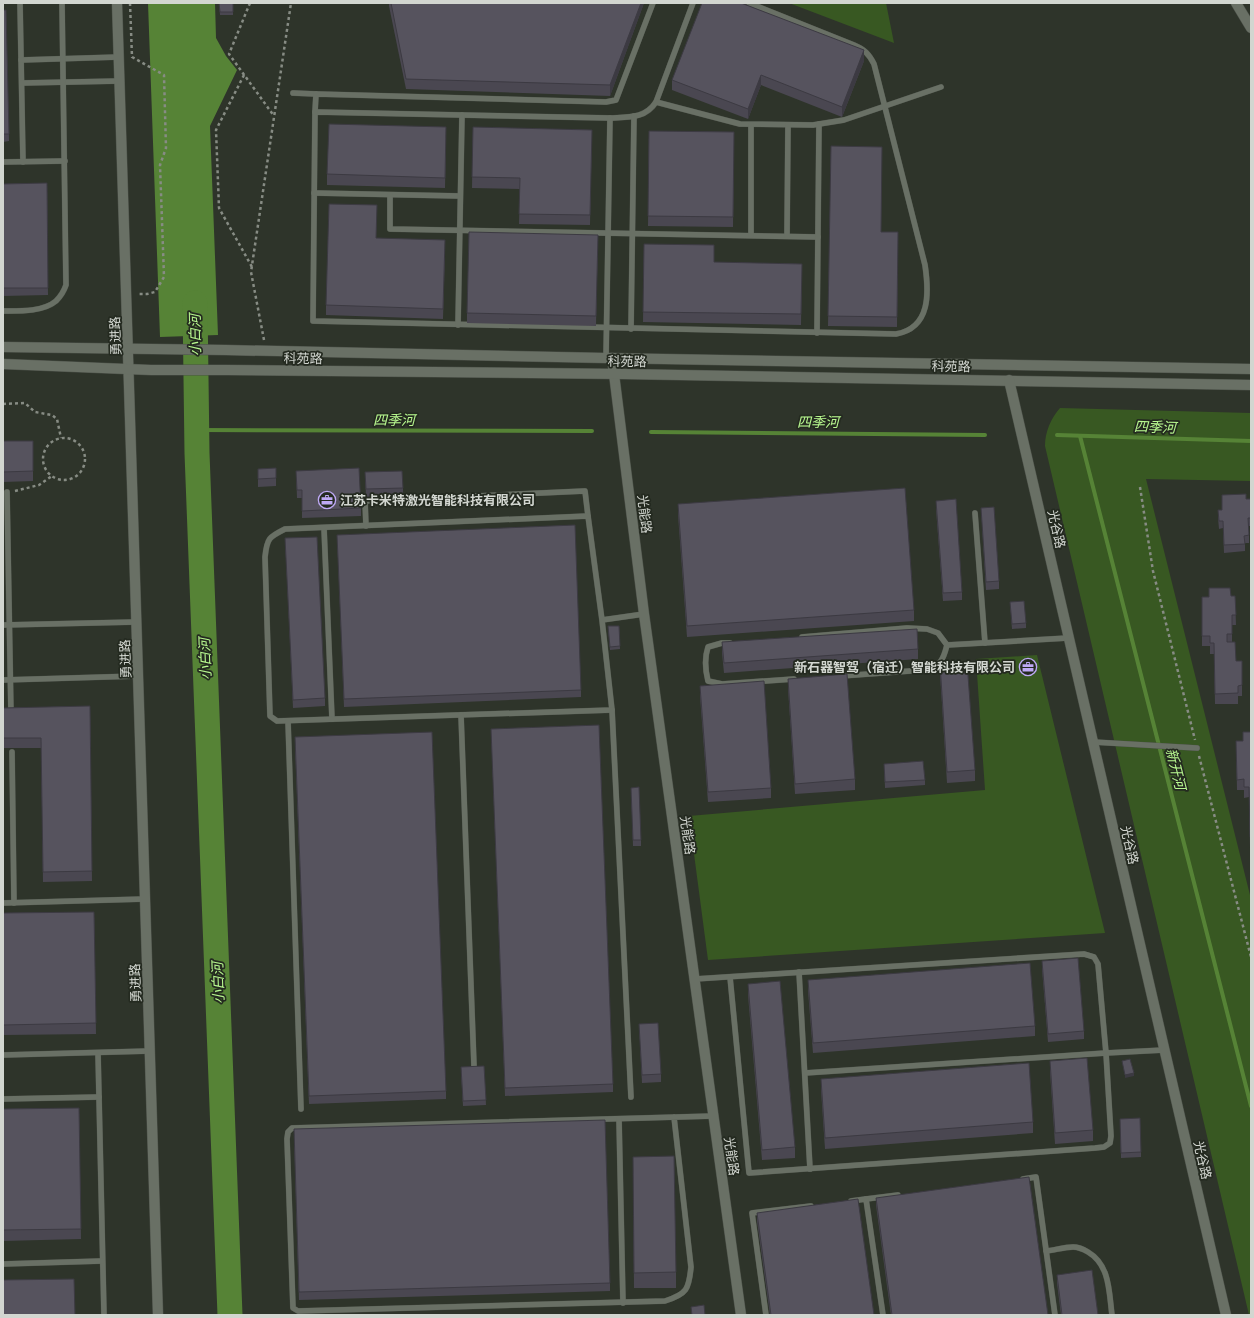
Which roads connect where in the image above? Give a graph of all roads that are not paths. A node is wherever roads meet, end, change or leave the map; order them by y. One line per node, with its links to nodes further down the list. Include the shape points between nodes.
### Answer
1 (20, 3): 11 (lane)
2 (62, 3): 10 (lane)
3 (117, 3): 9 (street, 勇进路)
4 (654, 3): 17 (lane, via 616,100 606,102)
5 (693, 3): 18 (lane)
6 (748, 3): 19 (lane, via 863,49 870,55 874,64)
7 (1236, 3): 8 (street)
8 (1250, 23)
9 (119, 57): 10 (lane); 12 (street, 勇进路)
10 (63, 59): 11 (lane); 13 (lane)
11 (21, 60): 14 (lane)
12 (120, 81): 13 (lane); 45 (street, 勇进路)
13 (63, 82): 14 (lane); 27 (lane)
14 (22, 83): 29 (lane)
15 (941, 87): 19 (lane)
16 (293, 93): 17 (lane)
17 (316, 94): 20 (lane)
18 (656, 102): 22 (lane, via 646,113); 25 (lane, via 734,123)
19 (885, 106): 24 (lane, via 844,120); 43 (lane, via 925,265 927,295 924,309 918,323 904,333)
20 (316, 112): 21 (lane); 30 (lane)
21 (462, 115): 23 (lane); 32 (lane)
22 (634, 116): 23 (lane); 35 (lane)
23 (610, 118): 34 (lane)
24 (819, 124): 26 (lane); 38 (lane)
25 (751, 125): 26 (lane); 36 (lane)
26 (788, 125): 37 (lane)
27 (65, 161): 29 (lane); 39 (lane, via 66,285 56,301 45,307)
28 (3, 162): 29 (lane)
29 (23, 162)
30 (314, 194): 31 (lane); 40 (lane, via 313,321)
31 (390, 195): 32 (lane); 33 (lane, via 390,229)
32 (460, 196): 33 (lane)
33 (460, 230): 34 (lane); 40 (lane)
34 (608, 233): 35 (lane); 41 (lane)
35 (633, 233): 36 (lane); 42 (lane)
36 (751, 236): 37 (lane)
37 (787, 236): 38 (lane)
38 (818, 237): 43 (lane)
39 (3, 311)
40 (458, 325): 41 (lane)
41 (606, 328): 42 (lane); 46 (lane)
42 (631, 329): 43 (lane)
43 (817, 333)
44 (3, 347): 45 (street, 科苑路)
45 (128, 348): 46 (street, 科苑路); 48 (street, 勇进路)
46 (609, 358): 49 (street, 科苑路); 50 (street, 光能路)
47 (3, 364): 48 (street, 科苑路)
48 (129, 370): 50 (street, 科苑路); 60 (street, 勇进路)
49 (1251, 370)
50 (614, 374): 51 (street, 科苑路); 58 (street, 光能路)
51 (1009, 380): 52 (street, 科苑路); 63 (street, 光谷路)
52 (1251, 385)
53 (7, 492): 61 (lane)
54 (975, 513): 65 (lane)
55 (588, 516): 56 (lane); 56 (lane, via 585,492 365,501); 59 (lane)
56 (366, 526): 57 (lane)
57 (324, 528): 75 (lane); 76 (lane, via 285,529 273,535 266,543 270,716 277,721)
58 (644, 614): 59 (lane); 85 (street, 光能路)
59 (602, 620): 72 (lane)
60 (136, 622): 61 (lane); 67 (street, 勇进路)
61 (6, 625): 69 (lane)
62 (799, 637): 66 (lane, via 907,628 927,629 938,633)
63 (1068, 638): 65 (lane); 77 (street, 光谷路)
64 (737, 642): 70 (lane, via 708,647 705,655 708,681 722,684)
65 (986, 643): 66 (lane)
66 (948, 645): 68 (lane, via 944,659 934,667 924,670)
67 (138, 676): 69 (lane); 80 (street, 勇进路)
68 (831, 676)
69 (10, 679): 71 (lane); 74 (lane)
70 (800, 679)
71 (3, 680)
72 (612, 710): 73 (lane); 94 (lane)
73 (461, 715): 75 (lane); 91 (lane)
74 (11, 716)
75 (332, 719): 76 (lane)
76 (288, 721): 96 (lane)
77 (1093, 742): 78 (lane); 86 (street, 光谷路)
78 (1197, 748)
79 (12, 752): 82 (lane)
80 (145, 899): 82 (lane); 87 (street, 勇进路)
81 (3, 903): 82 (lane)
82 (14, 903)
83 (799, 972): 84 (lane); 89 (lane, via 1084,954 1094,957 1098,964); 92 (lane)
84 (730, 977): 85 (lane); 100 (lane, via 749,1173)
85 (695, 979): 97 (street, 光能路)
86 (1164, 1050): 89 (lane); 117 (street, 光谷路)
87 (150, 1052): 88 (lane); 111 (street, 勇进路)
88 (98, 1053): 90 (lane); 93 (lane)
89 (1106, 1053): 92 (lane); 100 (lane, via 1111,1136 1110,1144 1104,1147)
90 (3, 1054)
91 (474, 1066)
92 (805, 1073): 100 (lane)
93 (99, 1097): 95 (lane); 107 (lane)
94 (631, 1097)
95 (3, 1099)
96 (301, 1109)
97 (714, 1116): 98 (lane); 112 (street, 光能路)
98 (674, 1117): 99 (lane); 109 (lane, via 691,1267 690,1284 677,1298)
99 (619, 1119): 109 (lane); 109 (lane, via 292,1128 287,1139 293,1308 298,1311)
100 (810, 1169)
101 (1020, 1179): 106 (lane, via 1036,1177)
102 (905, 1194): 103 (lane)
103 (866, 1199): 104 (lane); 114 (lane)
104 (843, 1202)
105 (821, 1204): 113 (lane, via 752,1213)
106 (1046, 1251): 115 (lane); 116 (lane, via 1074,1247 1092,1254 1100,1261 1107,1276)
107 (102, 1261): 108 (lane); 110 (lane)
108 (3, 1264)
109 (623, 1303)
110 (104, 1315)
111 (158, 1315)
112 (741, 1315)
113 (766, 1315)
114 (883, 1315)
115 (1055, 1315)
116 (1112, 1315)
117 (1226, 1315)

